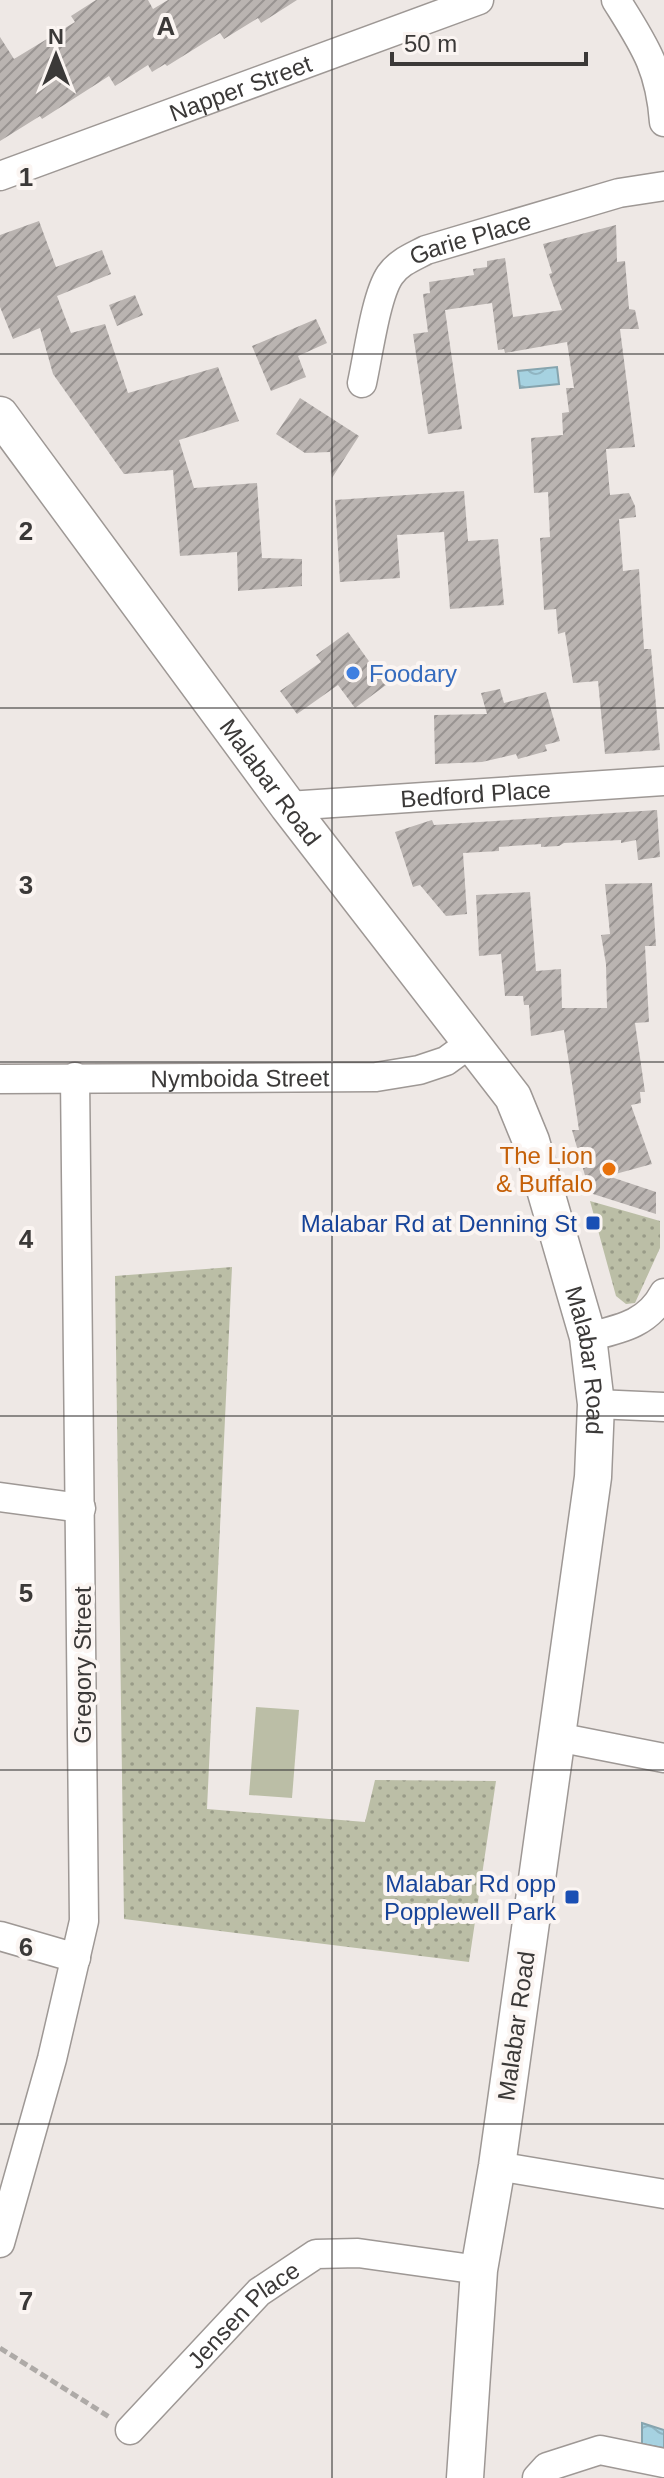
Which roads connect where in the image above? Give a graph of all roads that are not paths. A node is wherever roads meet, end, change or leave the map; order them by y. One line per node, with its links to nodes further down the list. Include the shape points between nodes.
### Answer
1 (479, 0): 4 (street, Napper Street)
2 (616, 0): 3 (street, via 646,48 662,89)
3 (664, 122)
4 (0, 176)
5 (664, 186): 6 (street, Garie Place, via 619,193 426,250 401,263 382,293)
6 (362, 383)
7 (0, 415): 9 (main road, Malabar Road)
8 (664, 781): 9 (street, Bedford Place)
9 (288, 806): 10 (main road, Malabar Road)
10 (472, 1042): 11 (street, Nymboida Street, via 446,1061 376,1077); 14 (main road, Malabar Road, via 513,1097 531,1141)
11 (75, 1077): 12 (street, Nymboida Street); 18 (street, Gregory Street)
12 (0, 1079)
13 (664, 1293): 14 (street, via 643,1320)
14 (588, 1337): 16 (main road, Malabar Road)
15 (662, 1398): 16 (street)
16 (596, 1404): 19 (main road, Malabar Road, via 593,1477)
17 (0, 1497): 18 (street)
18 (81, 1508): 22 (street, Gregory Street, via 84,1921)
19 (557, 1737): 20 (street); 23 (main road, Malabar Road)
20 (664, 1758)
21 (0, 1936): 22 (street)
22 (76, 1958): 25 (street, Gregory Street)
23 (497, 2166): 24 (street); 26 (main road, Malabar Road)
24 (664, 2194)
25 (0, 2243)
26 (479, 2270): 27 (street, Jensen Place, via 358,2253 316,2254 259,2292); 29 (main road, Malabar Road)
27 (130, 2430)
28 (664, 2463): 30 (street, via 600,2450 547,2467)
29 (465, 2478)
30 (537, 2478)

